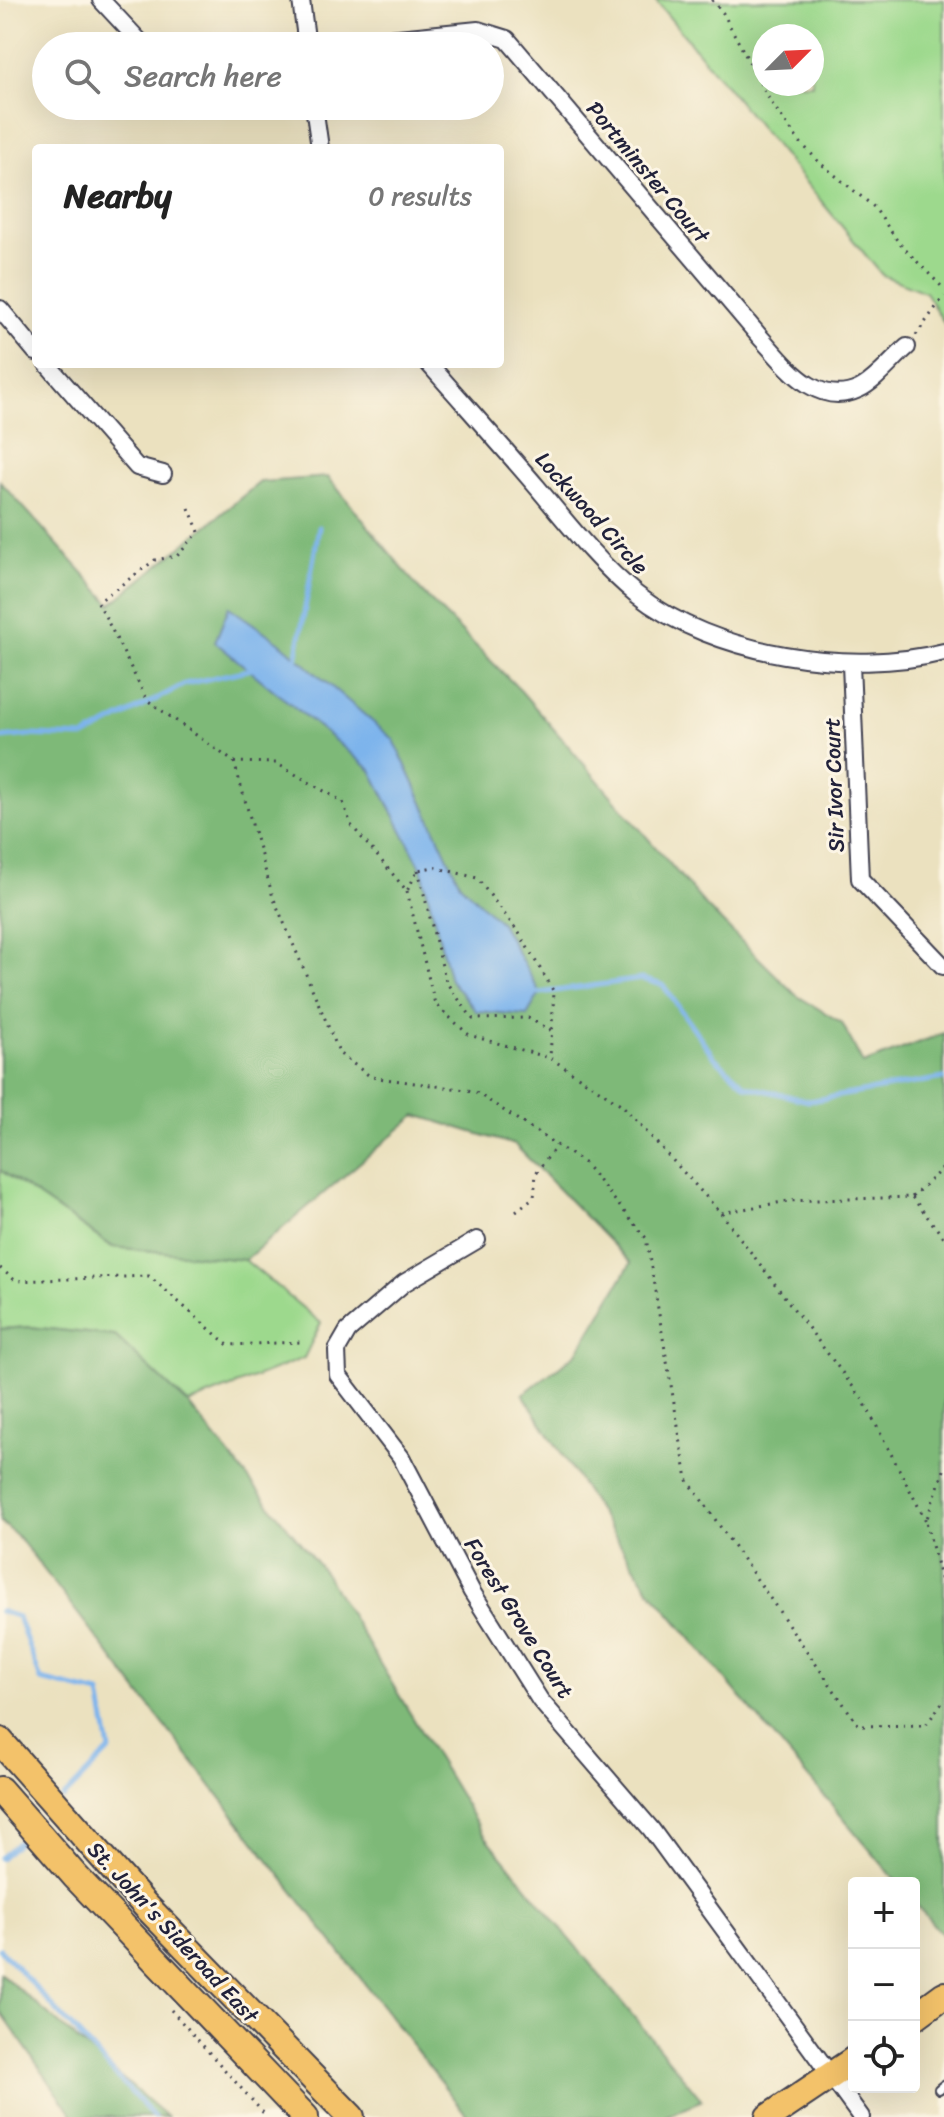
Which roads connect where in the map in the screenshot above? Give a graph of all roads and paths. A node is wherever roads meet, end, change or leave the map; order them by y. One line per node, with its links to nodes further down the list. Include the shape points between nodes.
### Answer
1 (101, 0): 4 (street)
2 (301, 0): 5 (street)
3 (712, 0): 11 (path, via 799,141 874,207 899,243)
4 (131, 32)
5 (305, 32)
6 (452, 32): 7 (street, Portminster Court)
7 (493, 32)
8 (504, 38): 15 (street, Portminster Court, via 804,384 830,393 859,389)
9 (316, 120): 10 (street)
10 (319, 144)
11 (944, 289)
12 (944, 296): 15 (path)
13 (0, 309): 14 (street)
14 (32, 347)
15 (907, 347)
16 (50, 368): 18 (street, via 137,467)
17 (432, 368): 21 (street, Lockwood Circle, via 592,551 638,595 722,639)
18 (163, 474)
19 (189, 508): 22 (path, via 199,532 177,556 155,560 98,602 147,700)
20 (944, 652): 21 (street, Lockwood Circle)
21 (851, 664): 25 (street, Sir Ivor Court, via 860,879)
22 (234, 762): 24 (path, via 276,763 343,802 351,825); 28 (path, via 273,897 340,1054 371,1077 474,1091)
23 (418, 870): 24 (path); 26 (path, via 434,867 477,878 519,933 554,992); 26 (path, via 446,982 473,1019 528,1018)
24 (407, 891): 27 (path, via 435,1004 469,1035)
25 (943, 966)
26 (552, 1031): 27 (path)
27 (550, 1058): 32 (path, via 622,1105)
28 (557, 1145): 31 (path, via 536,1173 534,1197); 40 (path, via 584,1163 646,1238 687,1479 741,1557 859,1726 926,1725)
29 (944, 1167): 30 (path)
30 (912, 1197): 32 (path, via 788,1201); 33 (path)
31 (516, 1211)
32 (721, 1213): 38 (path, via 863,1400)
33 (944, 1238)
34 (477, 1240): 46 (street, Forest Grove Court, via 404,1283 348,1331 337,1352 340,1379 401,1457 472,1592 540,1700 651,1829)
35 (0, 1268): 36 (path, via 16,1281 149,1276 228,1345)
36 (302, 1342)
37 (944, 1470): 38 (path)
38 (926, 1521): 39 (path)
39 (944, 1594)
40 (944, 1700)
41 (0, 1741): 48 (main road, St. John's Sideroad East, via 99,1855)
42 (4, 1795): 47 (main road, St. John's Sideroad East)
43 (944, 1995): 44 (main road)
44 (920, 2013)
45 (848, 2064): 46 (main road)
46 (831, 2076): 49 (main road); 50 (street, Forest Grove Court)
47 (305, 2117)
48 (351, 2117)
49 (769, 2117)
50 (861, 2117)

